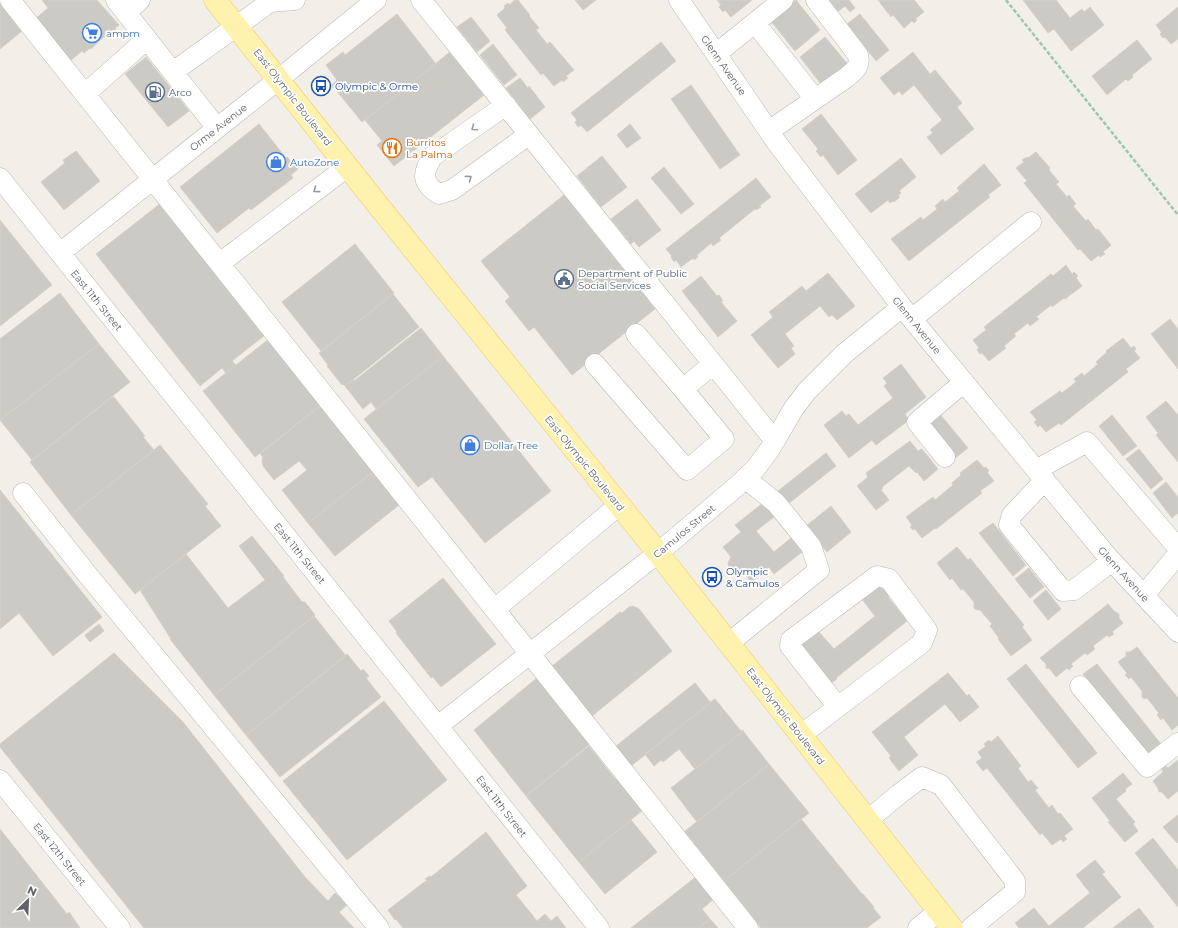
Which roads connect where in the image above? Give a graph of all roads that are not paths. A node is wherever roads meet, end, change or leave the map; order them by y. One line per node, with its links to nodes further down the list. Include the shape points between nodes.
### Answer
1 (10, 0): 17 (street)
2 (215, 0): 12 (main road, East Olympic Boulevard)
3 (295, 0): 9 (street)
4 (376, 0): 16 (street, Orme Avenue)
5 (421, 0): 19 (street)
6 (679, 0): 14 (street, Glenn Avenue)
7 (783, 0): 11 (street)
8 (816, 0): 18 (street, via 860,61 857,68 847,77)
9 (270, 1): 12 (street)
10 (128, 4): 13 (street)
11 (755, 23): 14 (street); 18 (street)
12 (236, 26): 15 (street); 16 (main road, East Olympic Boulevard)
13 (147, 39): 15 (street); 17 (street)
14 (716, 54): 21 (street, Glenn Avenue)
15 (173, 72): 20 (street)
16 (279, 80): 20 (street, Orme Avenue); 23 (main road, East Olympic Boulevard)
17 (85, 94): 25 (street)
18 (815, 99): 21 (street)
19 (506, 105): 22 (street); 22 (street, one-way to 22, via 433,156 427,166 427,184 440,194 452,190)
20 (217, 128): 25 (street, Orme Avenue)
21 (769, 131): 29 (street, Glenn Avenue)
22 (528, 133): 32 (street)
23 (347, 167): 28 (street, one-way to 28); 40 (main road, East Olympic Boulevard)
24 (0, 178): 27 (street, East 11th Street)
25 (153, 179): 27 (street, Orme Avenue); 28 (street)
26 (1031, 222): 29 (street, Camulos Street)
27 (60, 253): 52 (street, East 11th Street)
28 (220, 263): 46 (street)
29 (907, 313): 33 (street, Glenn Avenue); 35 (street, Camulos Street, via 845,353 807,391)
30 (636, 334): 34 (street)
31 (595, 364): 34 (street, via 688,470 724,439)
32 (713, 364): 34 (street); 35 (street)
33 (964, 382): 36 (street, via 917,422); 37 (street, Glenn Avenue)
34 (683, 389)
35 (775, 441): 38 (street, Camulos Street, via 756,468)
36 (945, 457)
37 (1040, 475): 41 (street, via 1087,442); 44 (street, Glenn Avenue); 44 (street, via 1012,515 1009,525 1063,591 1074,590)
38 (745, 478): 42 (street, Camulos Street); 48 (street, via 776,503 811,546 820,570)
39 (23, 493): 59 (street)
40 (619, 505): 42 (main road, East Olympic Boulevard); 46 (street)
41 (1178, 548)
42 (658, 553): 48 (main road, East Olympic Boulevard); 49 (street, Camulos Street)
43 (1178, 554): 45 (street)
44 (1112, 561): 45 (street, Glenn Avenue)
45 (1144, 595): 47 (street, Glenn Avenue)
46 (495, 610): 49 (street)
47 (1178, 632)
48 (729, 643): 53 (main road, East Olympic Boulevard)
49 (530, 654): 52 (street, Camulos Street); 61 (street)
50 (1080, 686): 54 (street, via 1147,768)
51 (838, 707): 51 (street, via 922,643 927,630 889,579 877,576 791,640 790,646); 53 (street)
52 (438, 726): 60 (street, East 11th Street)
53 (801, 735): 56 (main road, East Olympic Boulevard)
54 (1178, 743)
55 (0, 780): 58 (street, East 12th Street)
56 (868, 820): 57 (main road, East Olympic Boulevard); 63 (street, via 922,777 942,785 1015,881 1014,892)
57 (946, 920): 62 (street)
58 (120, 928)
59 (379, 928)
60 (598, 928)
61 (748, 928)
62 (918, 928)
63 (971, 928)

